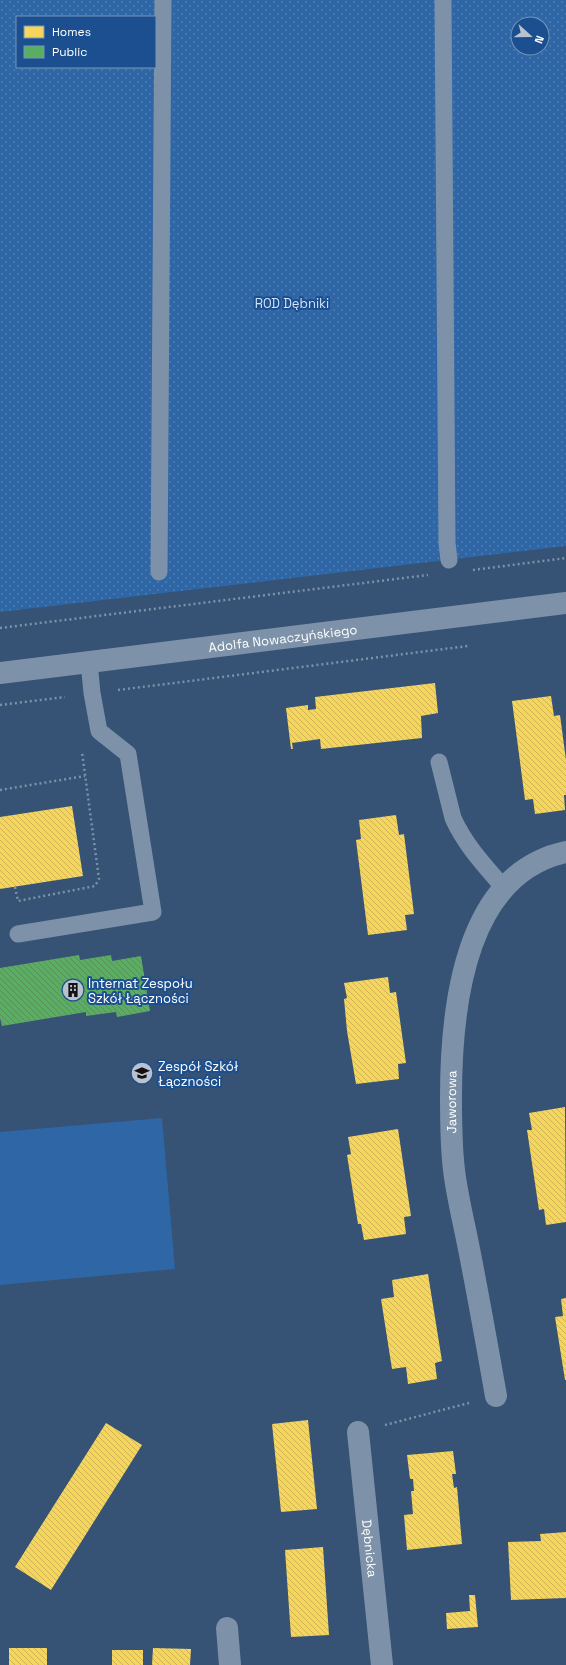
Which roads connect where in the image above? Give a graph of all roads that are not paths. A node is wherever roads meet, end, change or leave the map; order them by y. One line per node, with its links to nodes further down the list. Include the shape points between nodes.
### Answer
1 (163, 0): 4 (lane)
2 (443, 0): 3 (lane)
3 (449, 560)
4 (159, 572)
5 (566, 603): 6 (street, Adolfa Nowaczyńskiego)
6 (89, 662): 7 (street, Adolfa Nowaczyńskiego); 11 (lane, via 99,731 128,754 153,912)
7 (0, 673)
8 (439, 762): 10 (lane, via 457,826)
9 (566, 852): 10 (street, Jaworowa, via 530,866)
10 (504, 888): 12 (street, Jaworowa, via 483,919 469,951 455,1014 451,1057 454,1169)
11 (18, 934)
12 (496, 1396)
13 (358, 1432): 16 (street, Dębnicka)
14 (227, 1628): 15 (street)
15 (230, 1665)
16 (382, 1665)

